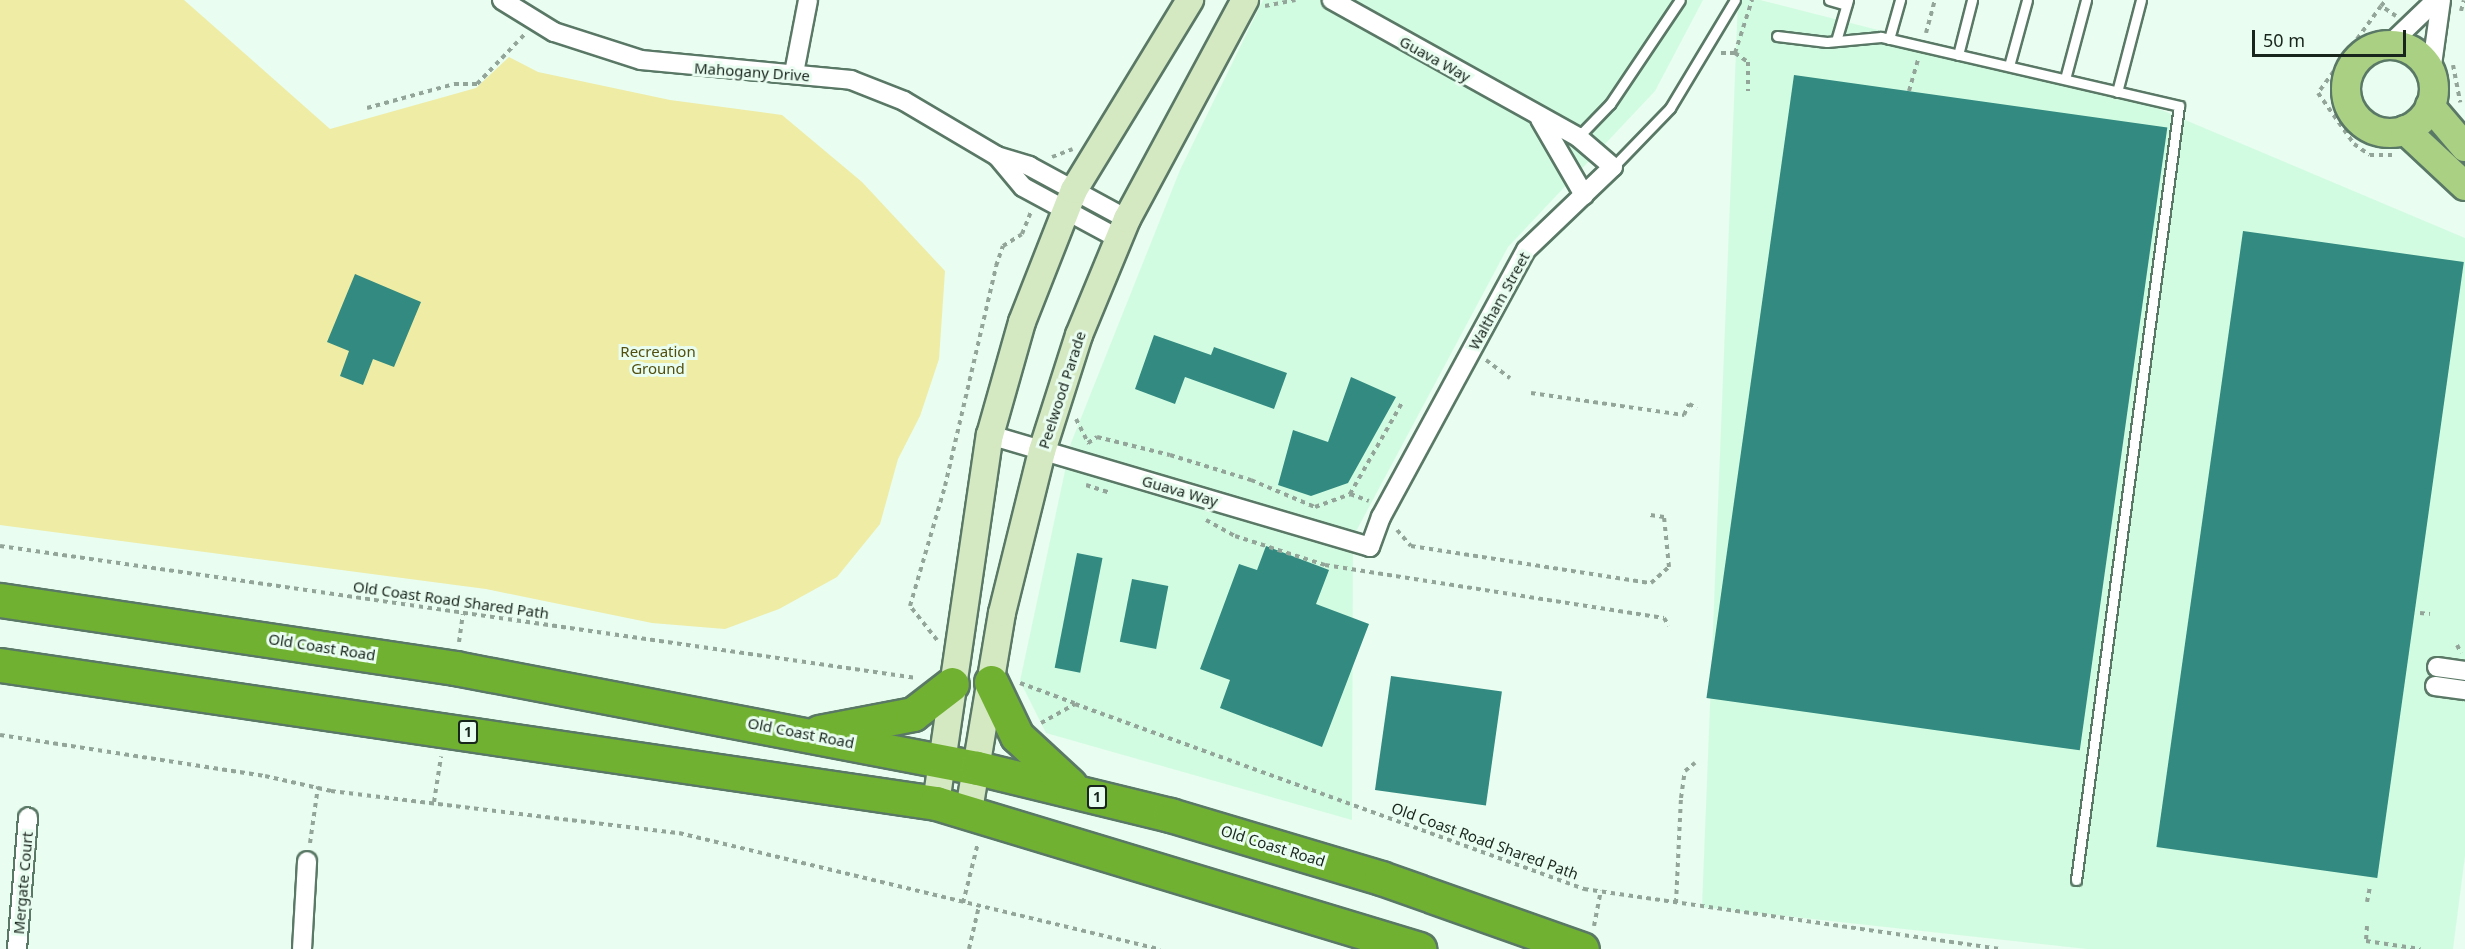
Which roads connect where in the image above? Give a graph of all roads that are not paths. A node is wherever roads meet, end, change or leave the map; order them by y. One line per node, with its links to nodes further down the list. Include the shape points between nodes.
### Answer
1 (502, 0): 24 (street, Mahogany Drive, via 589,47 699,69)
2 (808, 0): 24 (street)
3 (1190, 0): 35 (street)
4 (1245, 0): 36 (street, Peelwood Parade)
5 (1332, 0): 28 (street, Guava Way)
6 (1680, 0): 29 (lane, via 1610,104)
7 (1735, 0): 32 (lane, Waltham Street, via 1670,108)
8 (1829, 0): 16 (lane)
9 (1900, 0): 19 (lane)
10 (1972, 0): 21 (lane)
11 (2027, 0): 23 (lane)
12 (2086, 0): 25 (lane)
13 (2140, 0): 26 (lane)
14 (2436, 0): 17 (street)
15 (2441, 0): 22 (street)
16 (1847, 2): 20 (lane)
17 (2400, 35): 22 (main road, via 2412,51); 30 (main road, via 2373,47 2349,71 2348,104 2371,129)
18 (1777, 36): 20 (lane)
19 (1889, 39): 20 (lane); 21 (lane)
20 (1836, 41)
21 (1958, 55): 23 (lane)
22 (2442, 65): 27 (main road)
23 (2009, 66): 25 (lane)
24 (795, 73): 35 (street, Mahogany Drive, via 851,80 904,101 997,156 1023,187)
25 (2065, 79): 26 (lane)
26 (2117, 92): 56 (lane, via 2180,106)
27 (2430, 106): 30 (main road); 31 (main road)
28 (1539, 117): 29 (street, Guava Way); 34 (street)
29 (1578, 137): 32 (street, Guava Way)
30 (2407, 143): 33 (main road)
31 (2465, 147)
32 (1613, 167): 34 (street, Waltham Street)
33 (2465, 186)
34 (1584, 195): 39 (street, Waltham Street, via 1526,250 1381,517)
35 (1068, 201): 36 (street, Mahogany Drive); 37 (street, via 1022,322)
36 (1123, 229): 38 (street, Peelwood Parade, via 1079,335)
37 (990, 435): 38 (street, Guava Way); 44 (street)
38 (1042, 451): 39 (street, Guava Way); 45 (street, Peelwood Parade)
39 (1370, 547)
40 (0, 600): 48 (highway, Old Coast Road / 1, via 455,668)
41 (0, 665): 52 (highway, 1)
42 (2437, 667): 43 (street)
43 (2465, 671)
44 (952, 684): 48 (highway, via 913,714); 49 (street)
45 (1002, 684): 50 (street, Peelwood Parade); 51 (highway, via 1017,736 1037,761)
46 (2435, 686): 47 (street)
47 (2465, 690)
48 (808, 735): 49 (highway, Old Coast Road / 1)
49 (944, 762): 50 (highway, Old Coast Road / 1); 52 (street)
50 (977, 768): 51 (highway, Old Coast Road / 1); 53 (street, Peelwood Parade)
51 (1080, 793): 57 (highway, Old Coast Road / 1)
52 (936, 803): 53 (highway, 1)
53 (969, 810): 60 (highway, 1)
54 (28, 817): 58 (street, Mergate Court)
55 (308, 861): 59 (street)
56 (2076, 880)
57 (1587, 941)
58 (17, 949)
59 (302, 949)
60 (1419, 949)

